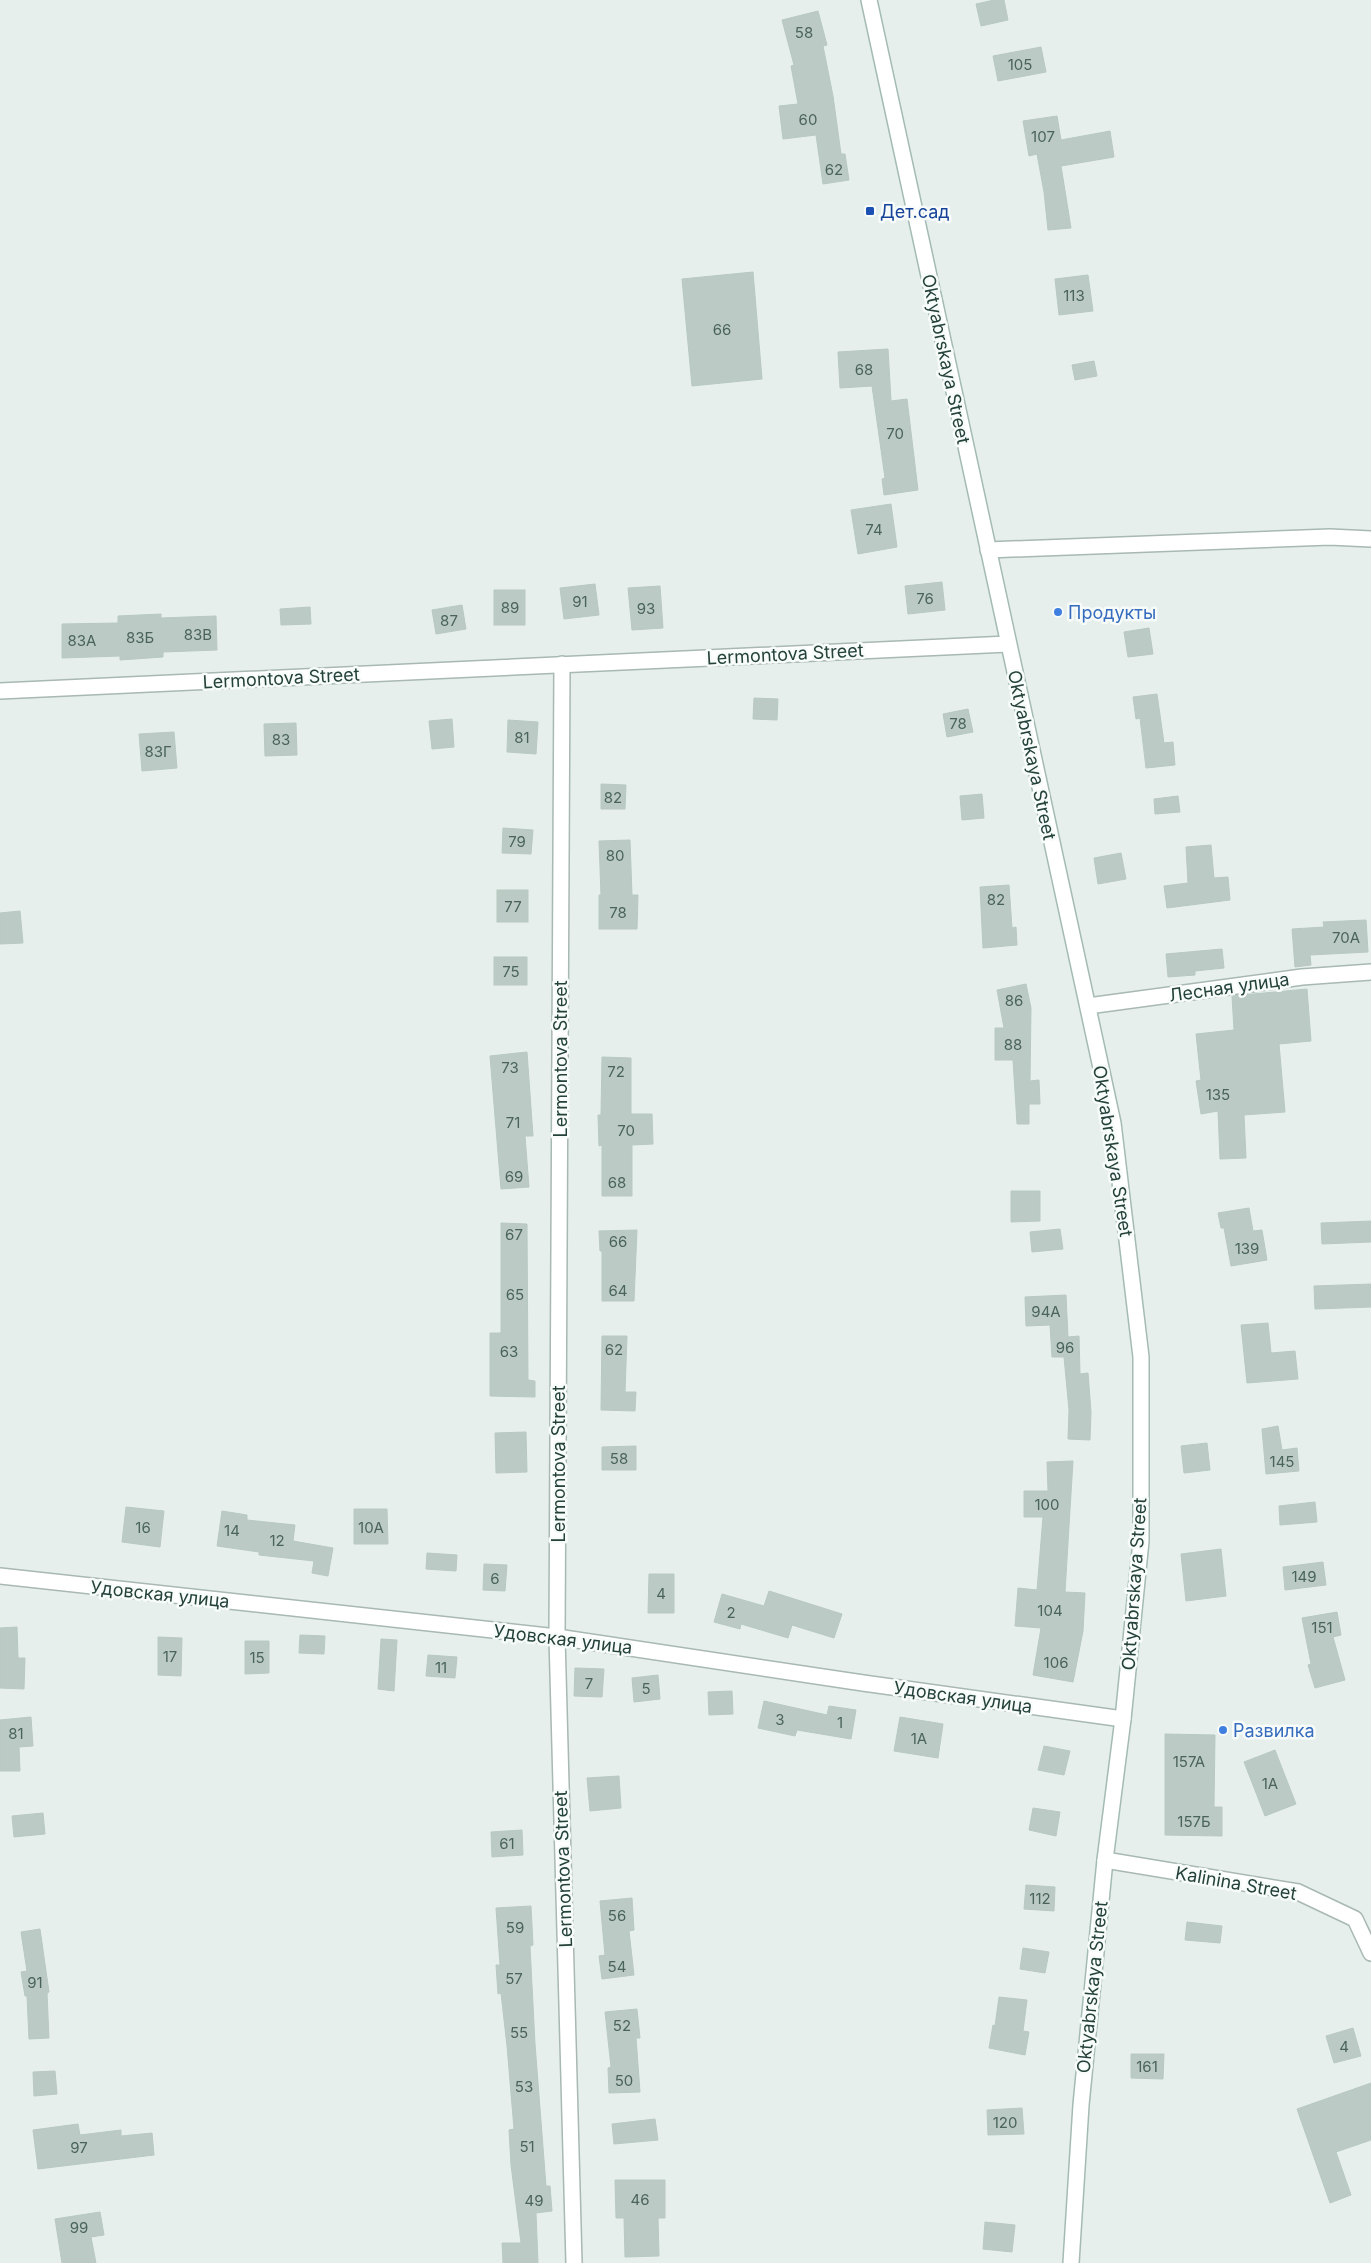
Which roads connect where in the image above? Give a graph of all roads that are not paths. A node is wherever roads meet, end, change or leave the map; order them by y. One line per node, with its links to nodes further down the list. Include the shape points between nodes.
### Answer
1 (869, 0): 3 (street, Oktyabrskaya Street)
2 (1371, 539): 3 (street, via 1330,537)
3 (988, 550): 4 (street, Oktyabrskaya Street)
4 (1008, 644): 5 (street, Lermontova Street); 8 (street, Oktyabrskaya Street)
5 (562, 664): 6 (street, Lermontova Street); 10 (street, Lermontova Street)
6 (0, 691)
7 (1371, 972): 8 (street, Лесная улица, via 1302,977)
8 (1088, 1006): 11 (street, Oktyabrskaya Street, via 1112,1123 1140,1357 1141,1541)
9 (0, 1576): 10 (street, Удовская улица)
10 (557, 1637): 11 (street, Удовская улица); 14 (street, Lermontova Street)
11 (1123, 1719): 12 (street, Oktyabrskaya Street)
12 (1105, 1860): 13 (street, Kalinina Street, via 1298,1892 1355,1919); 15 (street, Oktyabrskaya Street, via 1080,2105)
13 (1371, 1953)
14 (574, 2263)
15 (1071, 2263)

